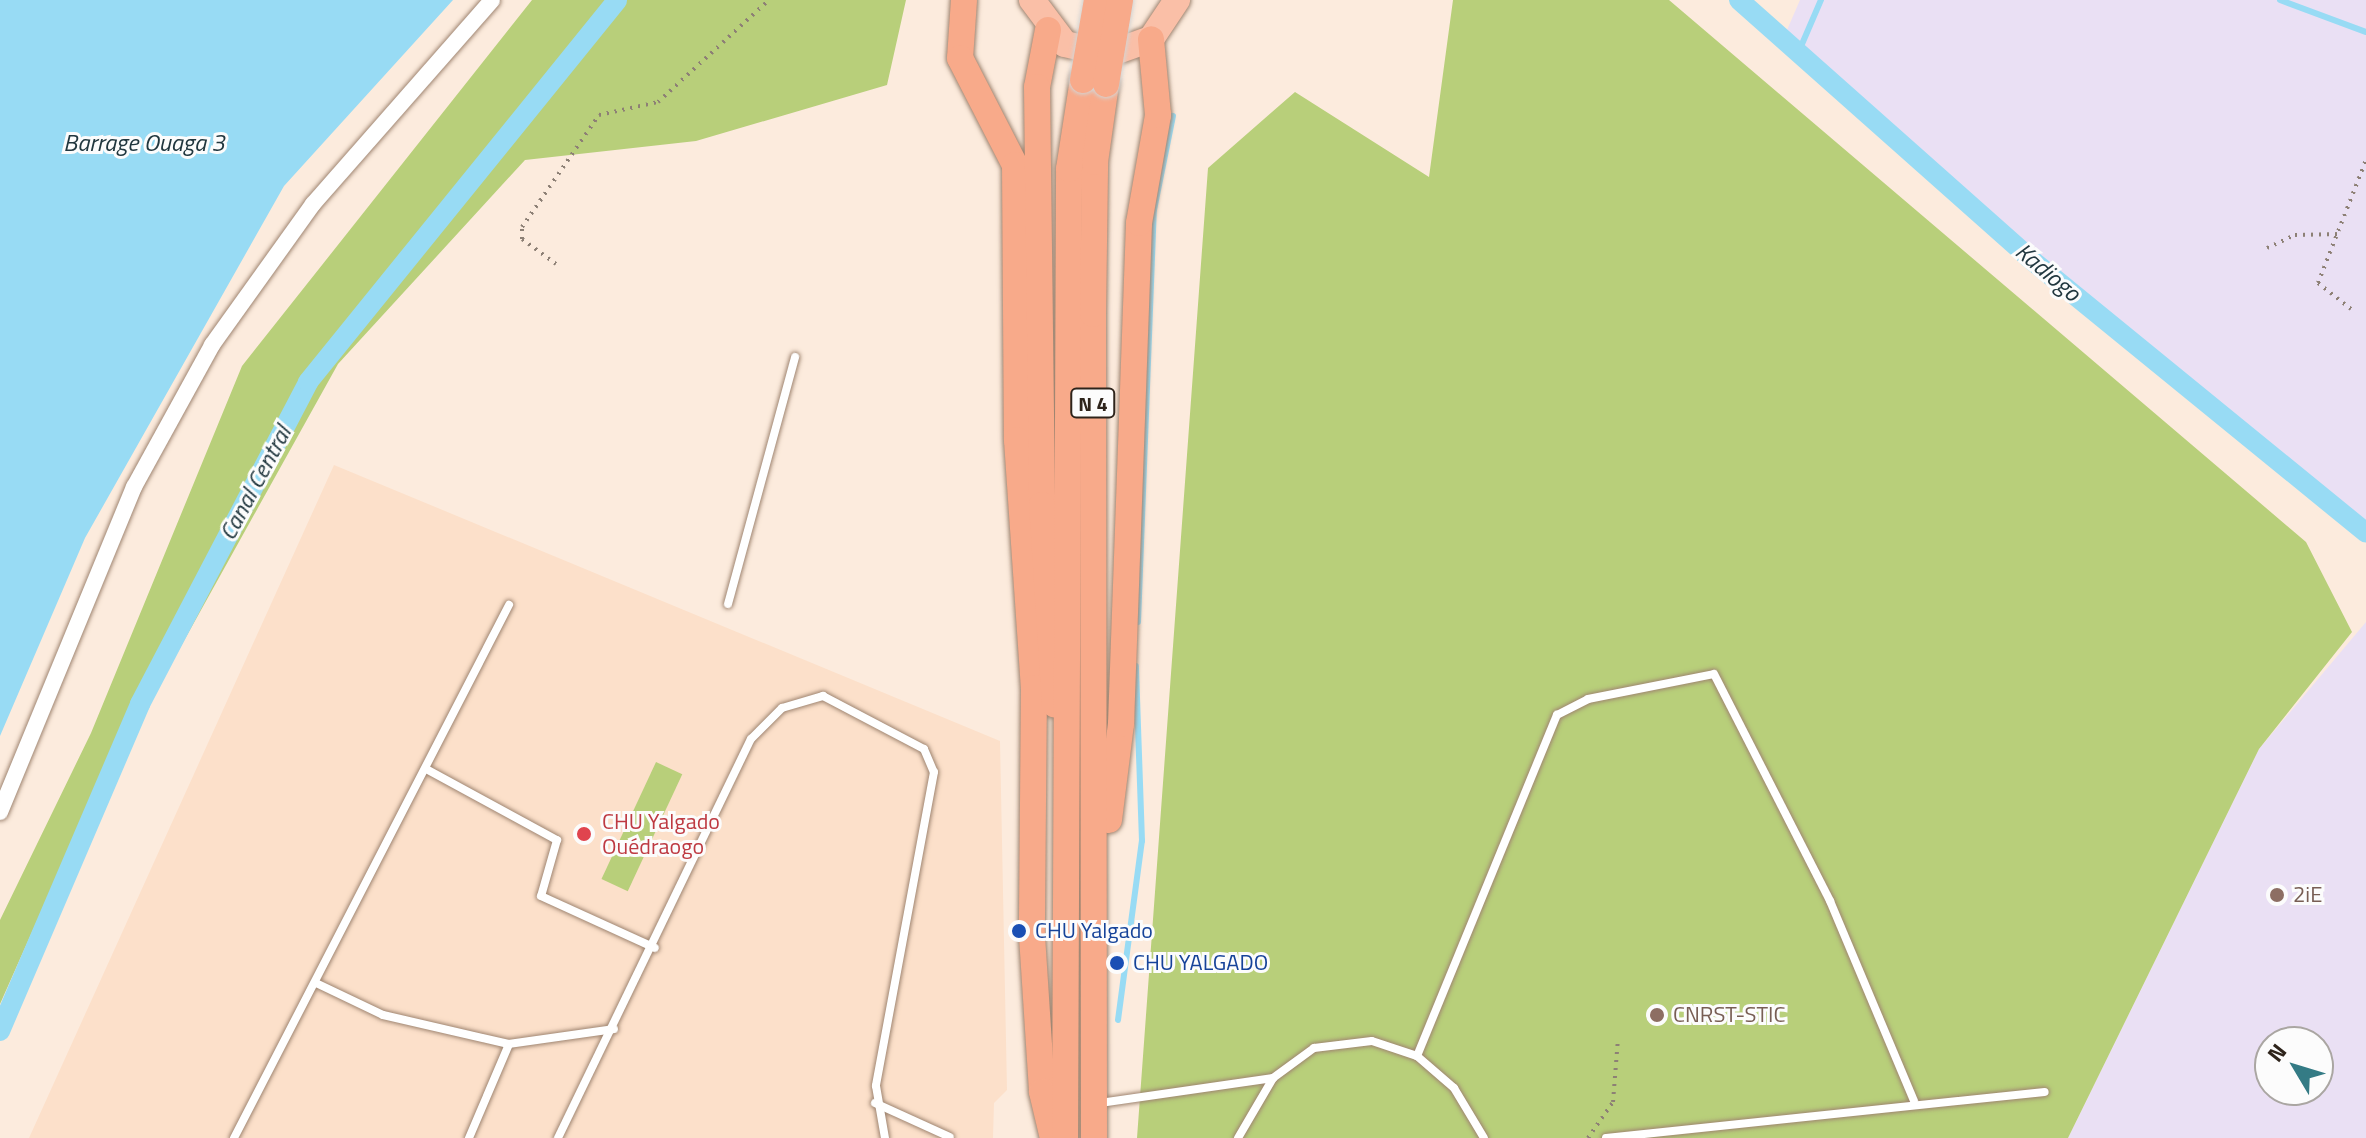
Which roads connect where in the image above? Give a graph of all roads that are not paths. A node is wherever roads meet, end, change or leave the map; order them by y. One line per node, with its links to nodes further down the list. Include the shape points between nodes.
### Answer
1 (492, 0): 15 (street, via 313,204 212,345 134,487)
2 (977, 0): 7 (highway)
3 (1032, 0): 8 (main road)
4 (1097, 0): 10 (highway, N 4, bridge)
5 (1120, 0): 10 (highway, N 4, bridge)
6 (1177, 0): 9 (main road)
7 (961, 11): 33 (highway, via 960,58 1015,165 1017,440 1034,688 1032,936 1042,1092)
8 (1048, 30): 9 (main road, via 1086,53 1109,54); 16 (highway, via 1037,87 1042,505)
9 (1151, 39): 17 (highway, via 1158,115 1139,223 1121,724)
10 (1095, 82): 16 (highway, N 4, via 1069,169 1072,617); 17 (highway, N 4)
11 (795, 357): 12 (lane)
12 (728, 604)
13 (509, 605): 14 (lane)
14 (428, 770): 18 (lane, via 557,840 541,896); 19 (lane)
15 (0, 812)
16 (1065, 914): 34 (highway, N 4)
17 (1098, 914): 27 (highway, N 4)
18 (655, 948): 20 (lane); 26 (lane, via 765,720 823,696 924,749 934,772 924,857)
19 (316, 983): 21 (lane, via 383,1015); 29 (lane)
20 (614, 1029): 21 (lane); 31 (lane)
21 (509, 1044): 30 (lane)
22 (1417, 1056): 23 (lane, via 1372,1041 1337,1043 1314,1048); 25 (lane, via 1557,715 1588,699 1714,674 1830,901); 37 (lane, via 1454,1088)
23 (1273, 1078): 27 (lane); 36 (lane)
24 (2045, 1092): 25 (lane)
25 (1914, 1101): 38 (lane)
26 (875, 1103): 28 (lane); 32 (lane)
27 (1095, 1104): 35 (highway, N 4)
28 (950, 1137)
29 (234, 1138)
30 (469, 1138)
31 (558, 1138)
32 (885, 1138)
33 (1053, 1138)
34 (1065, 1138)
35 (1094, 1138)
36 (1238, 1138)
37 (1484, 1138)
38 (1606, 1138)

